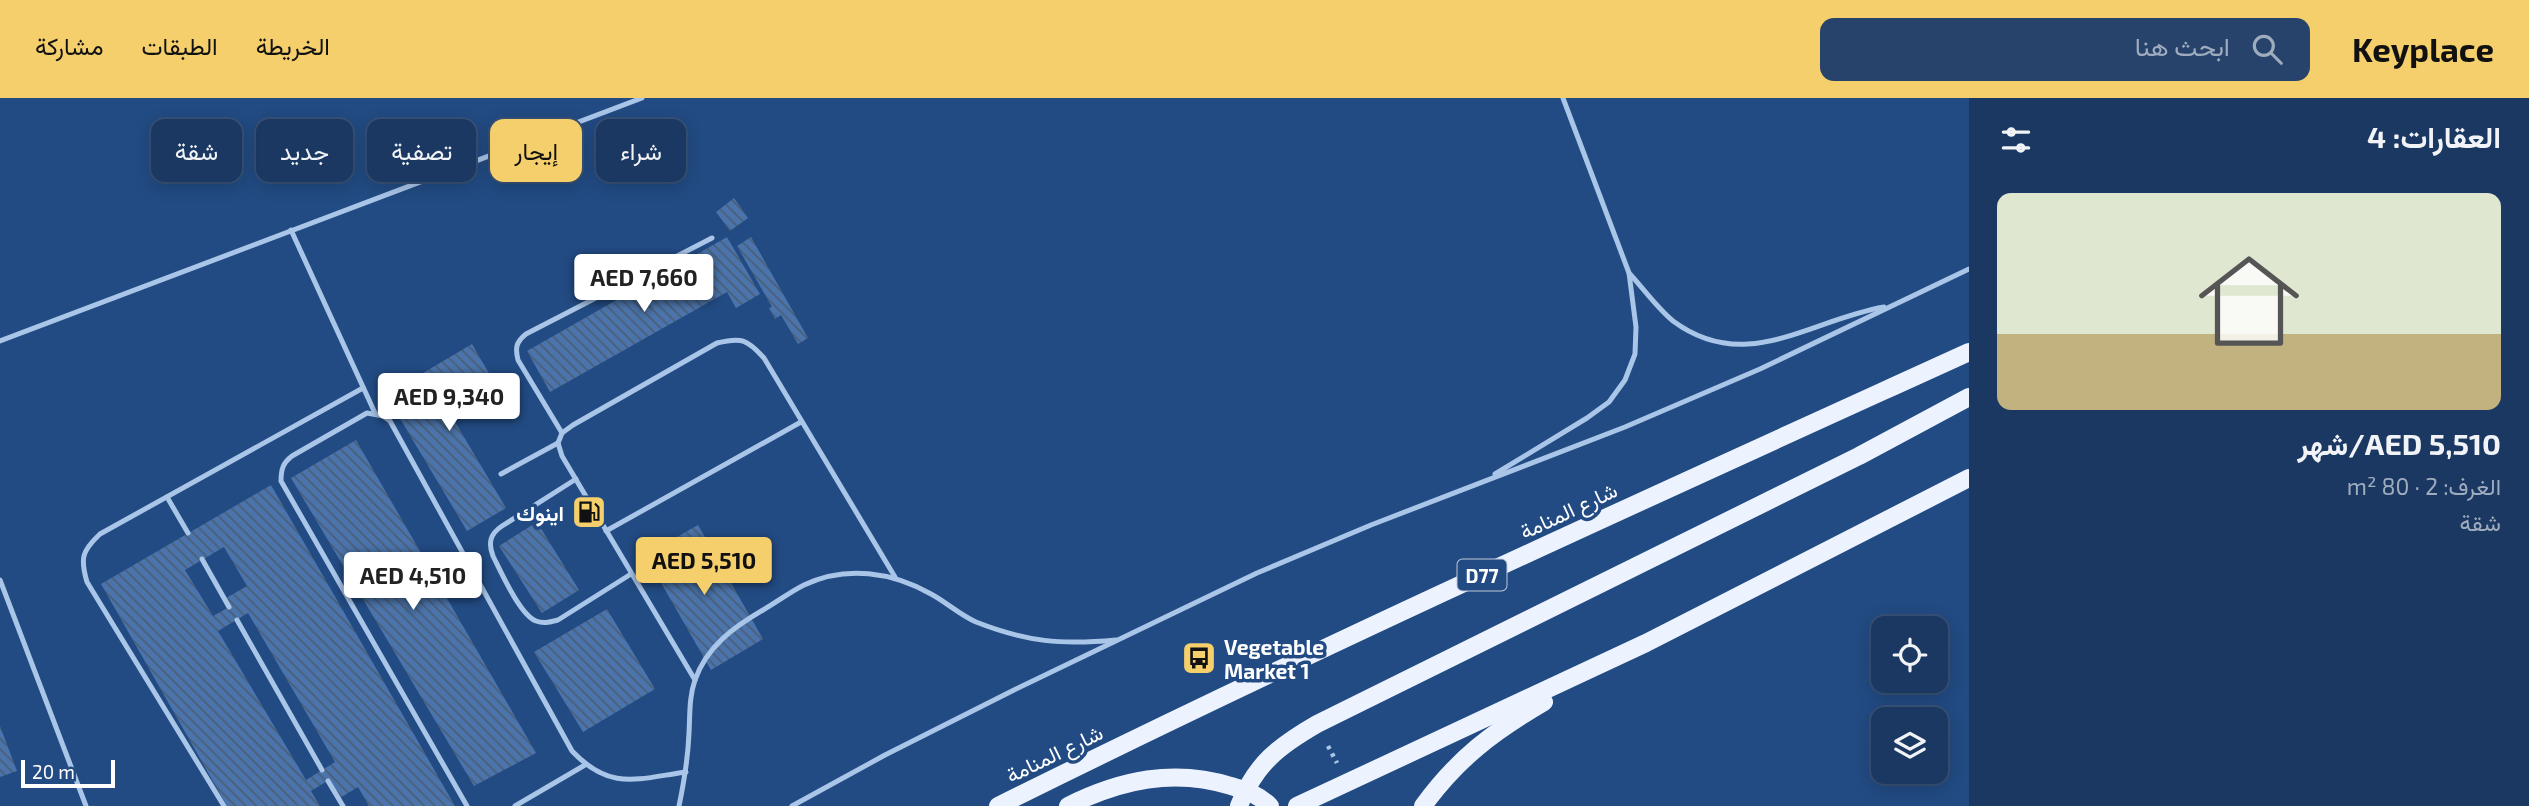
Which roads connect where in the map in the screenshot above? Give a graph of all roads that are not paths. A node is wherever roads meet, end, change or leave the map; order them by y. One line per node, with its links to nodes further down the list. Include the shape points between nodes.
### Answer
1 (642, 98): 3 (lane)
2 (1563, 98): 6 (lane)
3 (291, 230): 8 (lane); 10 (lane)
4 (712, 238): 14 (lane, via 518,341 518,360)
5 (1969, 269): 7 (lane)
6 (1629, 273): 7 (lane, via 1671,319 1695,335 1721,343 1777,341 1864,310); 19 (lane, via 1636,327 1634,354 1625,380 1609,402 1587,418)
7 (1893, 305): 19 (lane, via 1760,369)
8 (0, 341)
9 (1969, 352): 44 (main road, شارع المنامة / D77, via 1546,545)
10 (363, 388): 12 (lane); 20 (lane)
11 (1969, 397): 36 (main road, via 1317,724 1275,750 1258,768)
12 (375, 413): 32 (lane, via 390,421 563,738); 40 (lane, via 360,416 292,456 281,471 281,481)
13 (801, 422): 14 (lane, via 764,358 752,344 735,338 717,343); 21 (lane); 25 (lane)
14 (562, 433): 15 (lane)
15 (558, 443): 16 (lane); 18 (lane)
16 (501, 474)
17 (1969, 478): 30 (main road)
18 (576, 479): 21 (lane); 24 (lane, via 494,531 490,539 492,556 524,612 533,620 558,620)
19 (1487, 480): 29 (lane, via 1257,573)
20 (167, 497): 22 (lane); 38 (lane, via 100,534 87,547 82,565 88,582)
21 (606, 531): 24 (lane)
22 (188, 533)
23 (202, 559): 27 (lane)
24 (631, 574): 31 (lane)
25 (895, 577): 29 (lane, via 973,620 1021,637 1071,644); 31 (lane, via 865,572 805,585 733,628 710,651)
26 (0, 580): 37 (lane)
27 (229, 607)
28 (237, 620): 33 (lane)
29 (1122, 639): 43 (lane)
30 (1646, 643): 47 (main road); 48 (main road, via 1483,740 1460,760)
31 (695, 680): 34 (lane)
32 (585, 765): 34 (lane, via 616,779); 41 (lane)
33 (322, 770)
34 (686, 772): 42 (lane)
35 (328, 781): 39 (lane)
36 (1242, 798): 45 (main road, via 1210,779 1175,776 1109,789); 46 (main road, via 1264,800)
37 (86, 806)
38 (225, 806)
39 (343, 806)
40 (467, 806)
41 (515, 806)
42 (680, 806)
43 (792, 806)
44 (998, 806)
45 (1068, 806)
46 (1270, 806)
47 (1297, 806)
48 (1423, 806)

